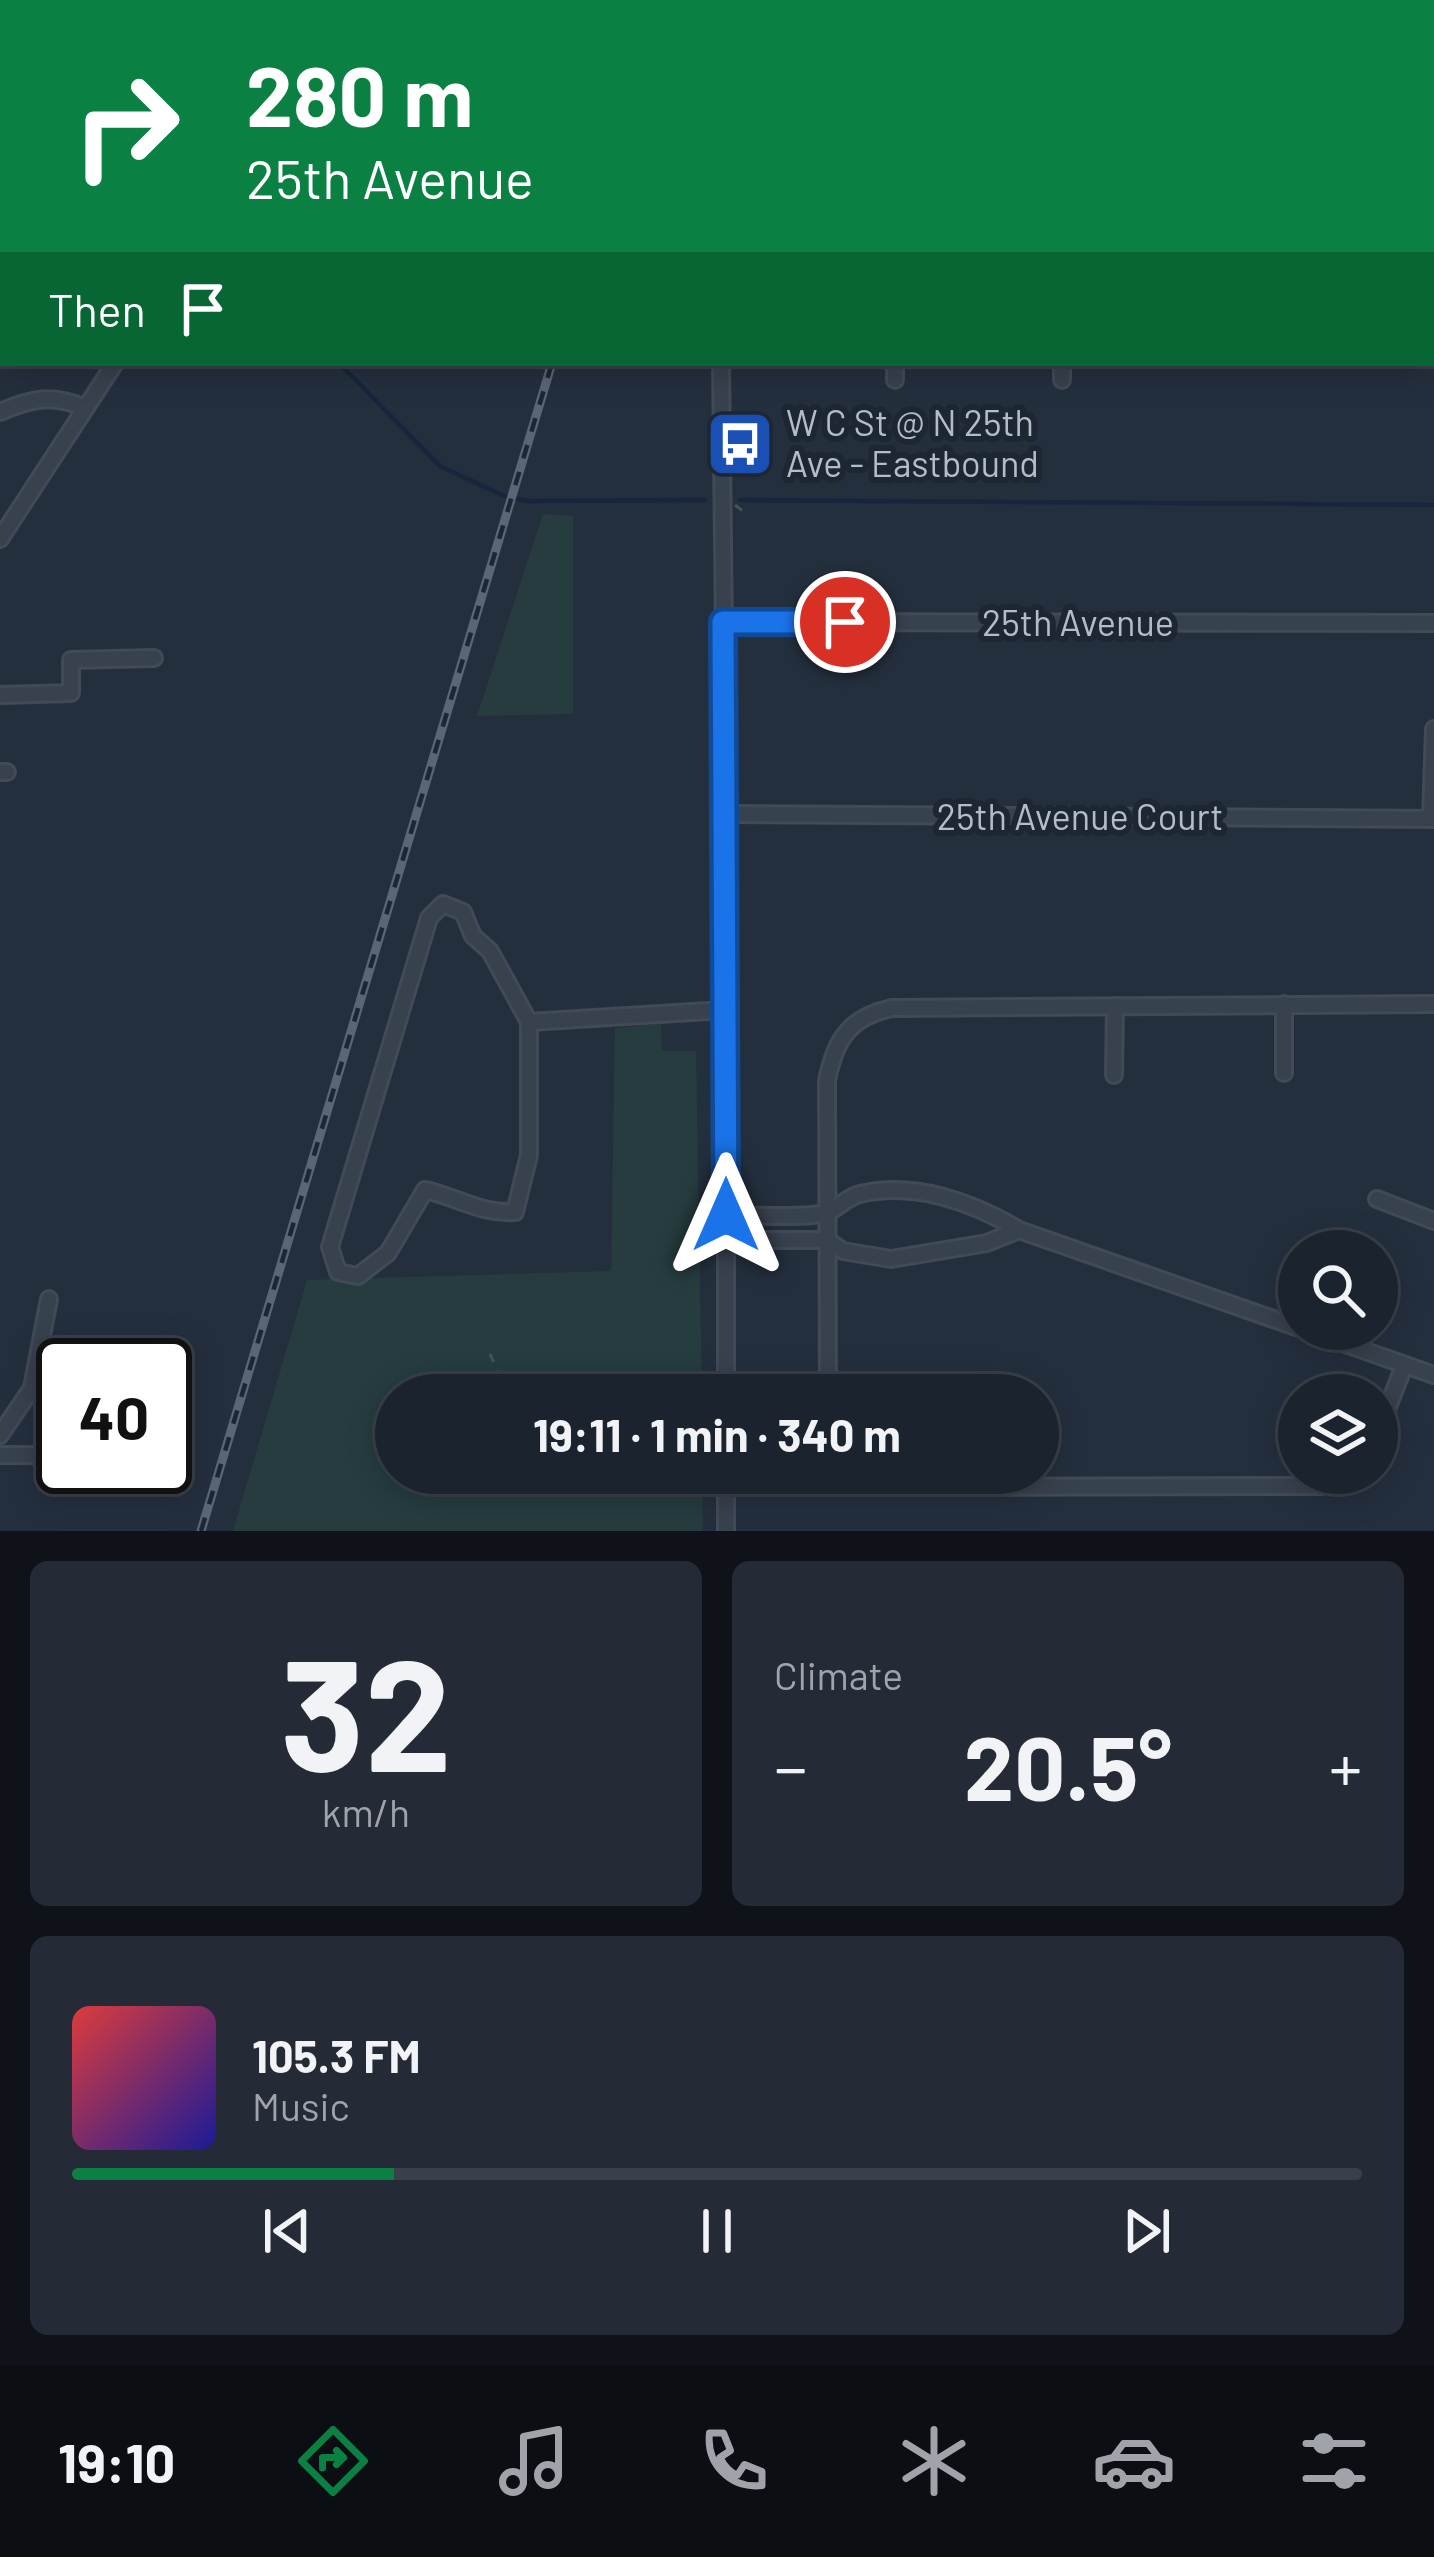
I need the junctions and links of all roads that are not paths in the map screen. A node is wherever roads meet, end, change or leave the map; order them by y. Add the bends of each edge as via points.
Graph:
1 (113, 366) edge
2 (721, 366) edge
3 (895, 366) edge
4 (1062, 366) edge
5 (895, 380) dead end
6 (1062, 380) dead end
7 (86, 408) junction
8 (0, 412) edge
9 (0, 539) edge
10 (723, 622) junction
11 (1434, 623) edge
12 (154, 658) dead end
13 (0, 695) edge
14 (1434, 729) edge
15 (726, 814) junction
16 (1432, 819) edge
17 (1284, 1004) junction
18 (1434, 1004) edge
19 (1115, 1006) junction
20 (725, 1010) junction
21 (529, 1022) junction
22 (1284, 1073) dead end
23 (1114, 1076) dead end
24 (1377, 1199) dead end
25 (826, 1214) junction
26 (726, 1215) junction
27 (1434, 1220) edge
28 (1018, 1230) junction
29 (726, 1240) junction
30 (827, 1240) junction
31 (50, 1299) dead end
32 (1278, 1320) edge
33 (1361, 1350) edge
34 (1404, 1366) junction
35 (726, 1374) edge
36 (828, 1374) edge
37 (1434, 1376) edge
38 (1398, 1381) edge
39 (0, 1435) edge
40 (0, 1455) edge
41 (36, 1455) edge
42 (1278, 1486) edge
43 (1059, 1487) edge
44 (725, 1494) edge
45 (726, 1531) edge

1 - 7 street
2 - 10 street
3 - 5 street
4 - 6 street
7 - 8 street via 34,398
7 - 9 street
10 - 11 street, 25th Avenue
10 - 15 street
12 - 13 street via 70,660 71,693
14 - 16 street
15 - 16 street, 25th Avenue Court
15 - 20 street
17 - 18 street
17 - 19 street
17 - 22 street
19 - 23 street
19 - 25 street via 892,1008 856,1020 839,1039 827,1081
20 - 21 street
20 - 26 street
21 - 21 street via 529,1155 515,1212 486,1213 425,1190 388,1253 358,1276 338,1273 330,1247 336,1225 429,918 443,904 463,912
24 - 27 street
25 - 26 street
25 - 28 street via 858,1195 904,1190 969,1204
25 - 30 street
26 - 29 street
28 - 30 street via 914,1258 864,1257
28 - 32 street
29 - 30 street
29 - 35 street
30 - 36 street
31 - 39 street via 32,1388
33 - 34 street
34 - 37 street
34 - 38 street
40 - 41 street
42 - 43 street
44 - 45 street

